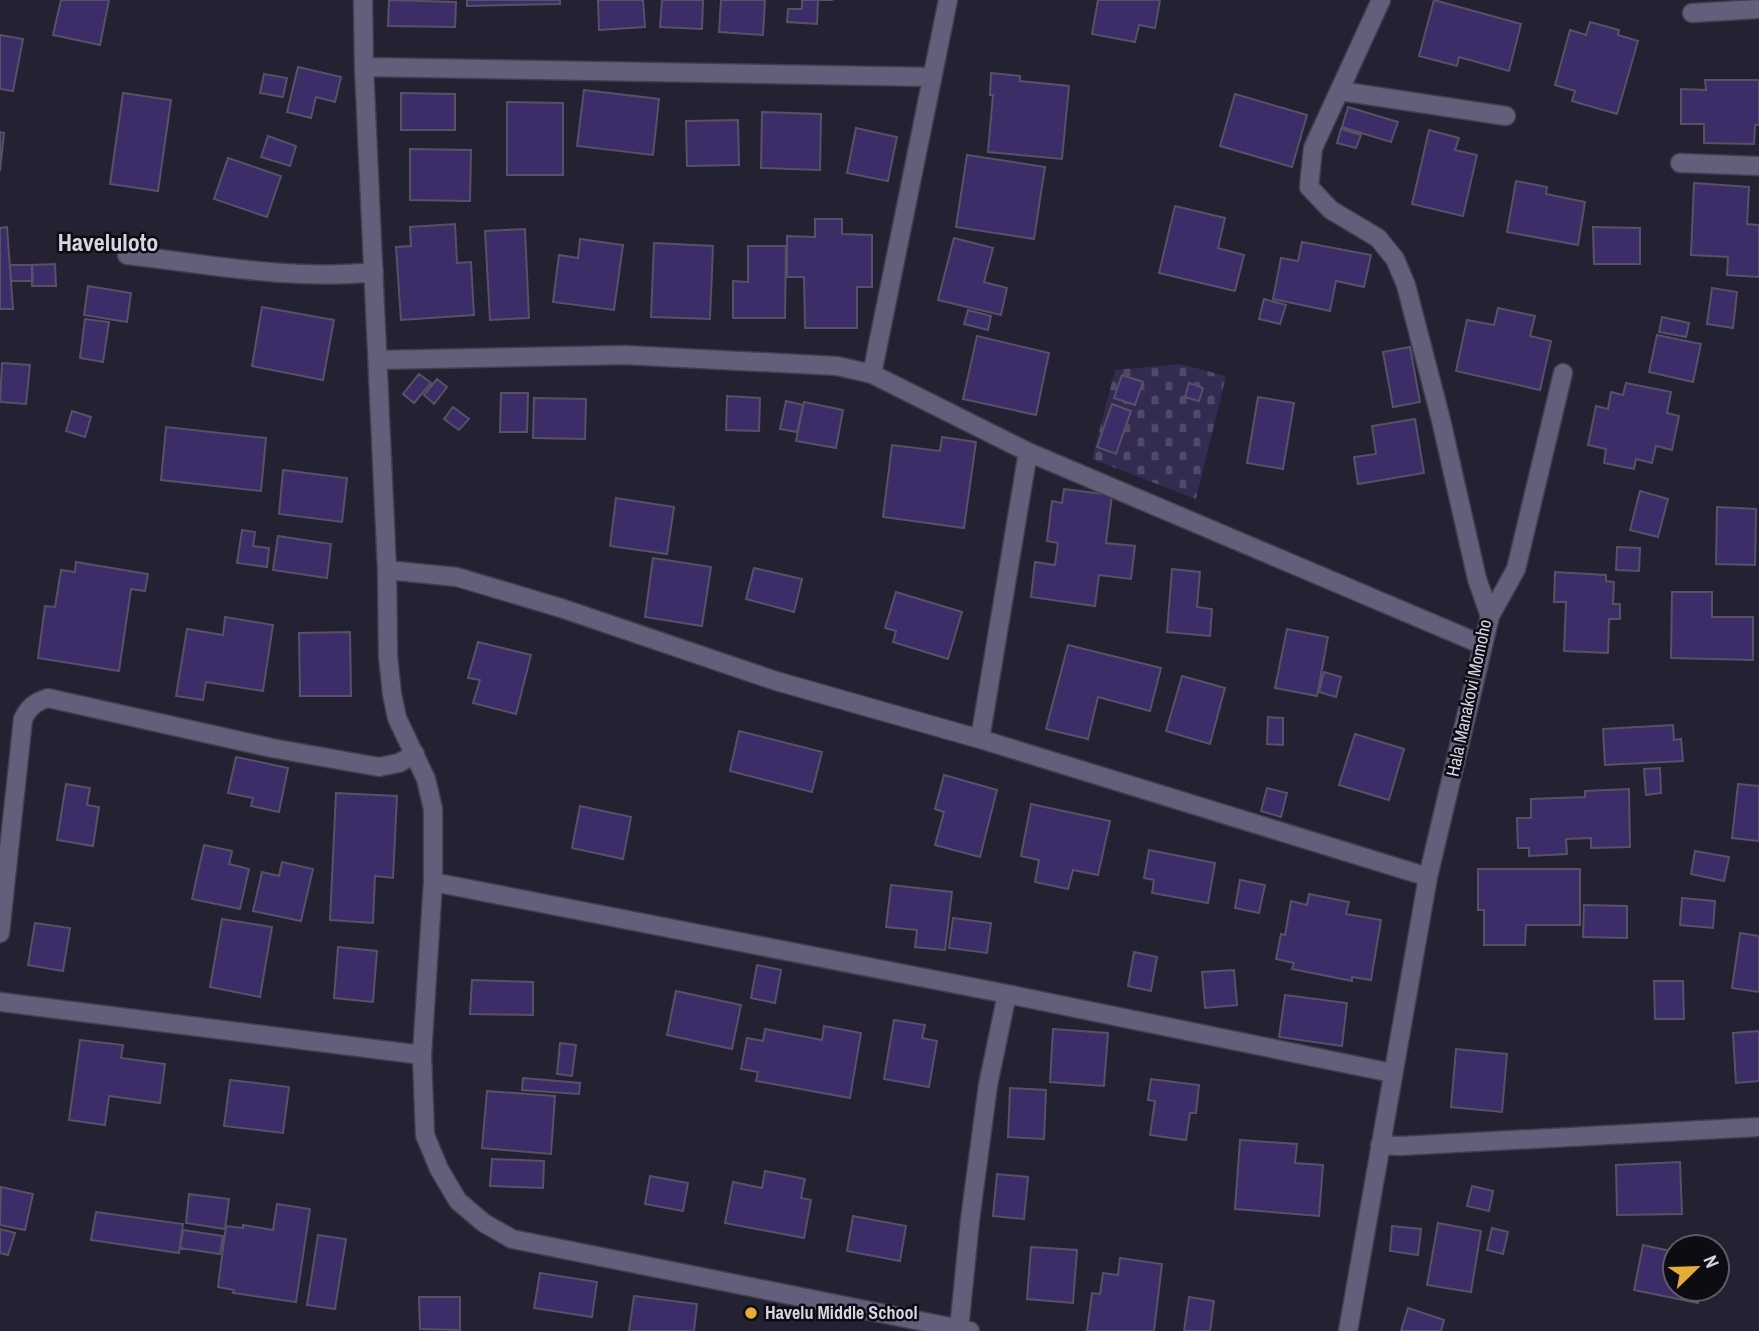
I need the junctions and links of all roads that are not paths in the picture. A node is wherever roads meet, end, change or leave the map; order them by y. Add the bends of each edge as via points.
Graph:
1 (363, 0) edge
2 (948, 0) edge
3 (1381, 0) edge
4 (1759, 9) edge
5 (1692, 13) dead end
6 (364, 67) junction
7 (932, 76) junction
8 (1340, 91) junction
9 (1506, 116) dead end
10 (1680, 163) dead end
11 (1759, 166) edge
12 (127, 255) dead end
13 (374, 272) junction
14 (378, 360) junction
15 (1563, 373) dead end
16 (872, 374) junction
17 (1028, 452) junction
18 (387, 570) junction
19 (1490, 616) junction
20 (1483, 645) junction
21 (980, 739) junction
22 (415, 754) junction
23 (1428, 877) junction
24 (433, 882) junction
25 (0, 933) edge
26 (1007, 994) junction
27 (0, 1002) edge
28 (422, 1055) junction
29 (1392, 1073) junction
30 (1759, 1127) edge
31 (1380, 1145) junction
32 (965, 1330) edge
33 (1348, 1331) edge

1 - 6 street
2 - 7 street
3 - 8 street, Hala Manakovi Momoho
4 - 5 street
6 - 7 street
6 - 13 street
7 - 16 street
8 - 9 street
8 - 19 street, Hala Manakovi Momoho via 1312,148 1309,187 1331,210 1378,238 1395,259 1406,285
10 - 11 street
12 - 13 street via 268,271
13 - 14 street
14 - 16 street via 625,355 837,366
14 - 18 street
15 - 19 street via 1516,569
16 - 17 street
17 - 20 street
17 - 21 street
18 - 21 street via 457,577 776,681
18 - 22 street via 391,695
19 - 20 street, Hala Manakovi Momoho
20 - 23 street, Hala Manakovi Momoho
21 - 23 street
22 - 24 street via 433,809
22 - 25 street via 379,767 48,698 37,702 23,719
23 - 29 street, Hala Manakovi Momoho
24 - 26 street
24 - 28 street
26 - 29 street
26 - 32 street via 988,1086 970,1220
27 - 28 street
28 - 32 street via 425,1135 439,1169 458,1201 512,1239
29 - 31 street, Hala Manakovi Momoho
30 - 31 street
31 - 33 street, Hala Manakovi Momoho

